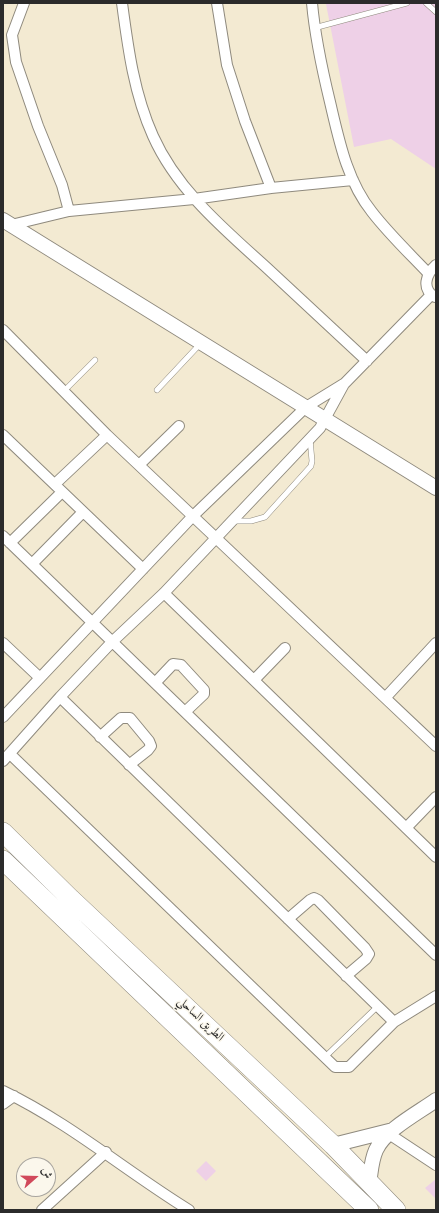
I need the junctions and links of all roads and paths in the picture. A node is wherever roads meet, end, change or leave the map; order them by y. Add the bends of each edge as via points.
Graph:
1 (24, 3) edge
2 (122, 3) edge
3 (217, 3) edge
4 (312, 3) edge
5 (407, 3) edge
6 (426, 3) edge
7 (436, 12) edge
8 (314, 28) junction
9 (353, 180) junction
10 (271, 188) junction
11 (194, 199) junction
12 (69, 211) junction
13 (7, 223) edge
14 (436, 265) edge
15 (428, 273) junction
16 (434, 296) edge
17 (3, 330) edge
18 (202, 342) junction
19 (95, 360) dead end
20 (368, 361) junction
21 (345, 383) junction
22 (157, 390) dead end
23 (64, 391) junction
24 (306, 407) junction
25 (325, 418) junction
26 (179, 426) dead end
27 (3, 435) edge
28 (107, 435) junction
29 (310, 438) junction
30 (139, 465) junction
31 (55, 484) junction
32 (436, 488) edge
33 (62, 492) junction
34 (83, 512) junction
35 (193, 516) junction
36 (232, 521) junction
37 (216, 537) junction
38 (7, 540) edge
39 (32, 564) junction
40 (143, 569) junction
41 (164, 593) junction
42 (92, 622) junction
43 (112, 642) junction
44 (3, 643) edge
45 (436, 643) edge
46 (285, 648) dead end
47 (40, 678) junction
48 (255, 679) junction
49 (155, 683) junction
50 (386, 697) junction
51 (60, 698) junction
52 (185, 712) junction
53 (3, 717) edge
54 (100, 737) junction
55 (436, 746) edge
56 (7, 758) edge
57 (130, 765) junction
58 (436, 797) edge
59 (406, 828) junction
60 (3, 832) edge
61 (436, 857) edge
62 (3, 860) edge
63 (288, 920) junction
64 (436, 955) edge
65 (346, 976) junction
66 (436, 996) edge
67 (377, 1007) junction
68 (394, 1022) junction
69 (325, 1057) junction
70 (3, 1091) edge
71 (14, 1096) junction
72 (436, 1100) edge
73 (3, 1104) edge
74 (391, 1132) junction
75 (333, 1145) junction
76 (106, 1152) junction
77 (436, 1165) edge
78 (369, 1184) junction
79 (46, 1209) edge
80 (189, 1210) edge
81 (369, 1210) edge
82 (396, 1210) edge

1 - 12 street via 12,35 16,62 62,185
2 - 11 street via 129,56 140,103 166,161
3 - 10 street via 226,65
4 - 8 street
5 - 8 lane
6 - 7 lane
8 - 9 street via 341,151
9 - 10 street
9 - 15 street via 372,212
10 - 11 street
11 - 12 street
11 - 20 street
12 - 13 street
13 - 18 street
14 - 15 street
15 - 16 street via 426,285
16 - 20 street
17 - 23 street
18 - 22 lane
18 - 24 street
19 - 23 lane
20 - 21 street
21 - 24 street
21 - 25 street
23 - 28 street
24 - 25 street
24 - 35 street
25 - 29 street
25 - 32 street
26 - 30 street
27 - 31 street
28 - 30 street
28 - 31 street
29 - 36 street
29 - 36 lane via 311,466 265,517 251,521
30 - 35 street
31 - 33 street
33 - 34 street
33 - 38 street
34 - 39 street
34 - 40 street
35 - 37 street
35 - 40 street
36 - 37 street
37 - 41 street
37 - 50 street
38 - 39 street
39 - 42 street
40 - 42 street
41 - 43 street
41 - 48 street
42 - 43 street
42 - 47 street
43 - 49 street
43 - 51 street
44 - 47 street
45 - 50 street
46 - 48 street
47 - 53 street
48 - 59 street
49 - 52 street
49 - 52 street via 173,664 181,665 204,690 204,694
50 - 55 street
51 - 54 street
51 - 56 street
52 - 64 street
54 - 57 street
54 - 57 street via 121,718 130,718 151,746
56 - 69 street
57 - 63 street
58 - 59 street
59 - 61 street
60 - 75 highway, الطريق الساحلي
62 - 81 highway, الطريق الساحلي
63 - 65 street
63 - 65 street via 310,900 318,900 368,954 366,959
65 - 67 street
66 - 68 street
67 - 68 street
67 - 69 lane
68 - 69 street via 349,1066 335,1067
70 - 71 street
71 - 73 street
71 - 76 street
72 - 74 street
74 - 75 street
74 - 77 street
74 - 78 street via 375,1153
75 - 78 highway, الطريق الساحلي
76 - 79 street
76 - 80 street via 159,1192
78 - 82 highway, الطريق الساحلي

